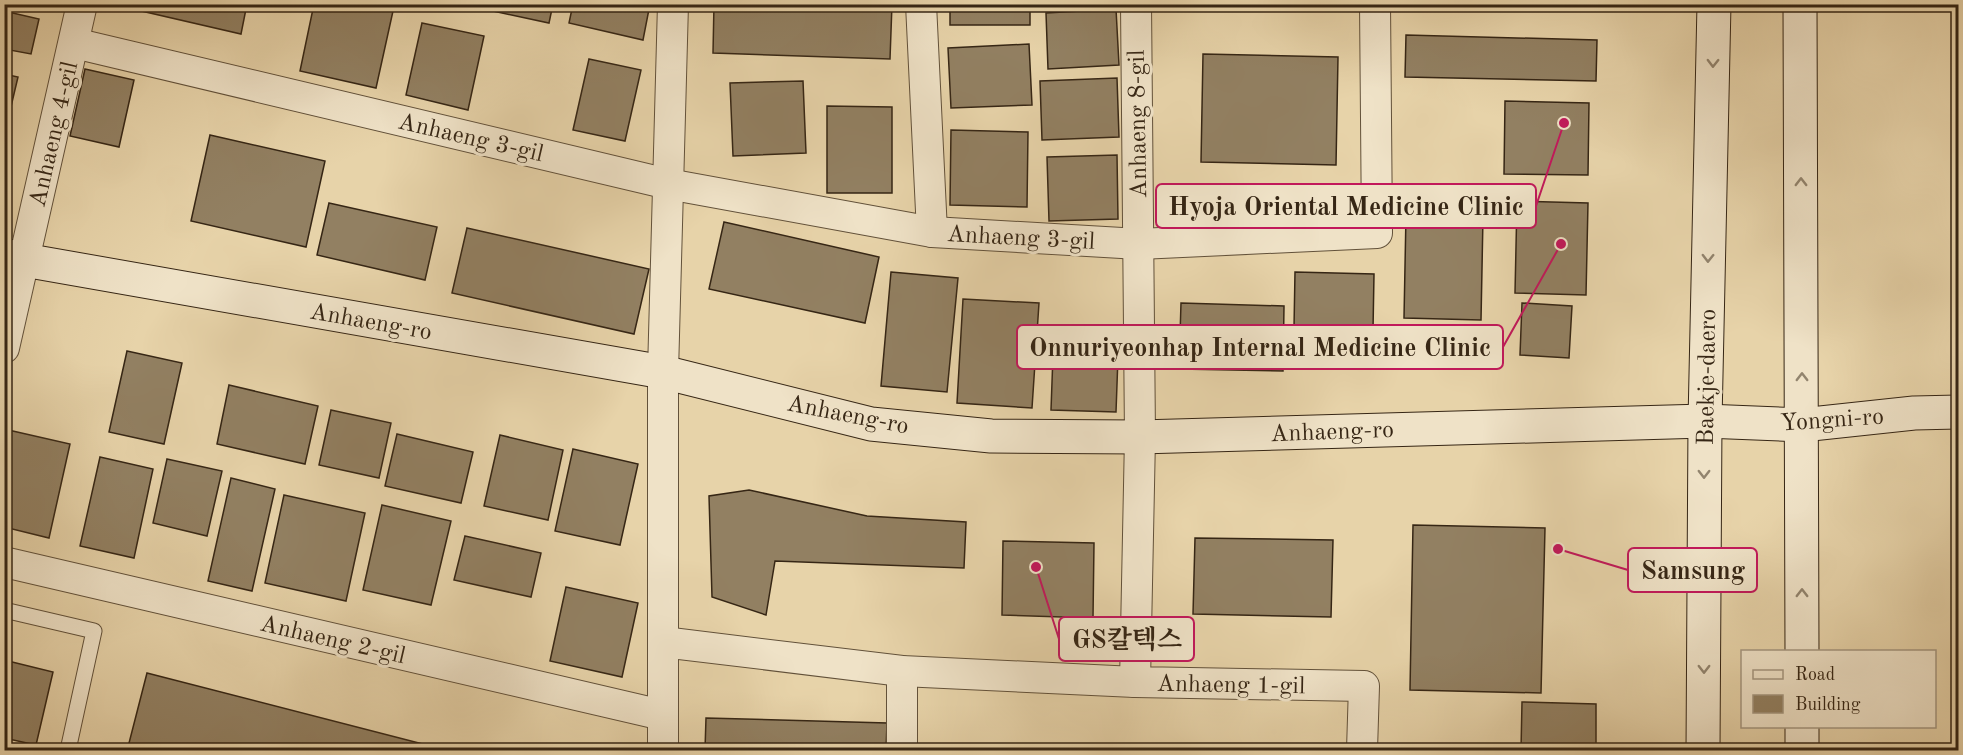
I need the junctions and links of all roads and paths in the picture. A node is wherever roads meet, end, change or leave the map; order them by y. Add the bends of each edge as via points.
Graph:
1 (82, 4) edge
2 (673, 4) edge
3 (921, 4) edge
4 (1136, 4) edge
5 (1375, 4) edge
6 (1714, 4) edge
7 (1800, 4) edge
8 (74, 43) junction
9 (274, 90) joint
10 (668, 183) junction
11 (932, 232) junction
12 (1139, 244) junction
13 (14, 257) edge
14 (4, 348) edge
15 (663, 372) junction
16 (1959, 412) edge
17 (1705, 420) junction
18 (1802, 425) junction
19 (1140, 437) junction
20 (4, 562) edge
21 (4, 609) edge
22 (663, 642) junction
23 (1802, 650) edge
24 (902, 670) junction
25 (1135, 682) junction
26 (662, 715) junction
27 (1802, 728) edge
28 (68, 750) edge
29 (663, 750) edge
30 (902, 750) edge
31 (1362, 750) edge
32 (1703, 750) edge
33 (1802, 750) edge

1 - 8 street, Anhaeng 4-gil
2 - 10 street
3 - 11 street
4 - 12 street, Anhaeng 8-gil
5 - 12 street, Anhaeng 3-gil via 1377,234
6 -> 17 street, Baekje-daero
18 -> 7 street
8 - 9 street, Anhaeng 4-gil
8 - 13 street, Anhaeng 4-gil
9 - 10 street, Anhaeng 3-gil
10 - 11 street, Anhaeng 3-gil
10 - 15 street
11 - 12 street, Anhaeng 3-gil
12 - 19 street, Anhaeng 8-gil
13 - 14 street, Anhaeng 4-gil
13 - 15 street, Anhaeng-ro
15 - 19 street, Anhaeng-ro via 871,424 992,436
15 - 22 street
16 - 18 street, Yongni-ro
17 - 18 street, Yongni-ro
17 - 19 street, Anhaeng-ro
17 -> 32 street, Baekje-daero
23 -> 18 street
19 - 25 street, Anhaeng 1-gil
20 - 26 street, Anhaeng 2-gil
21 - 28 lane via 94,631
22 - 24 street
22 - 26 street
24 - 25 street
24 - 30 street
25 - 31 street, Anhaeng 1-gil via 1364,687
26 - 29 street
27 - 33 street

